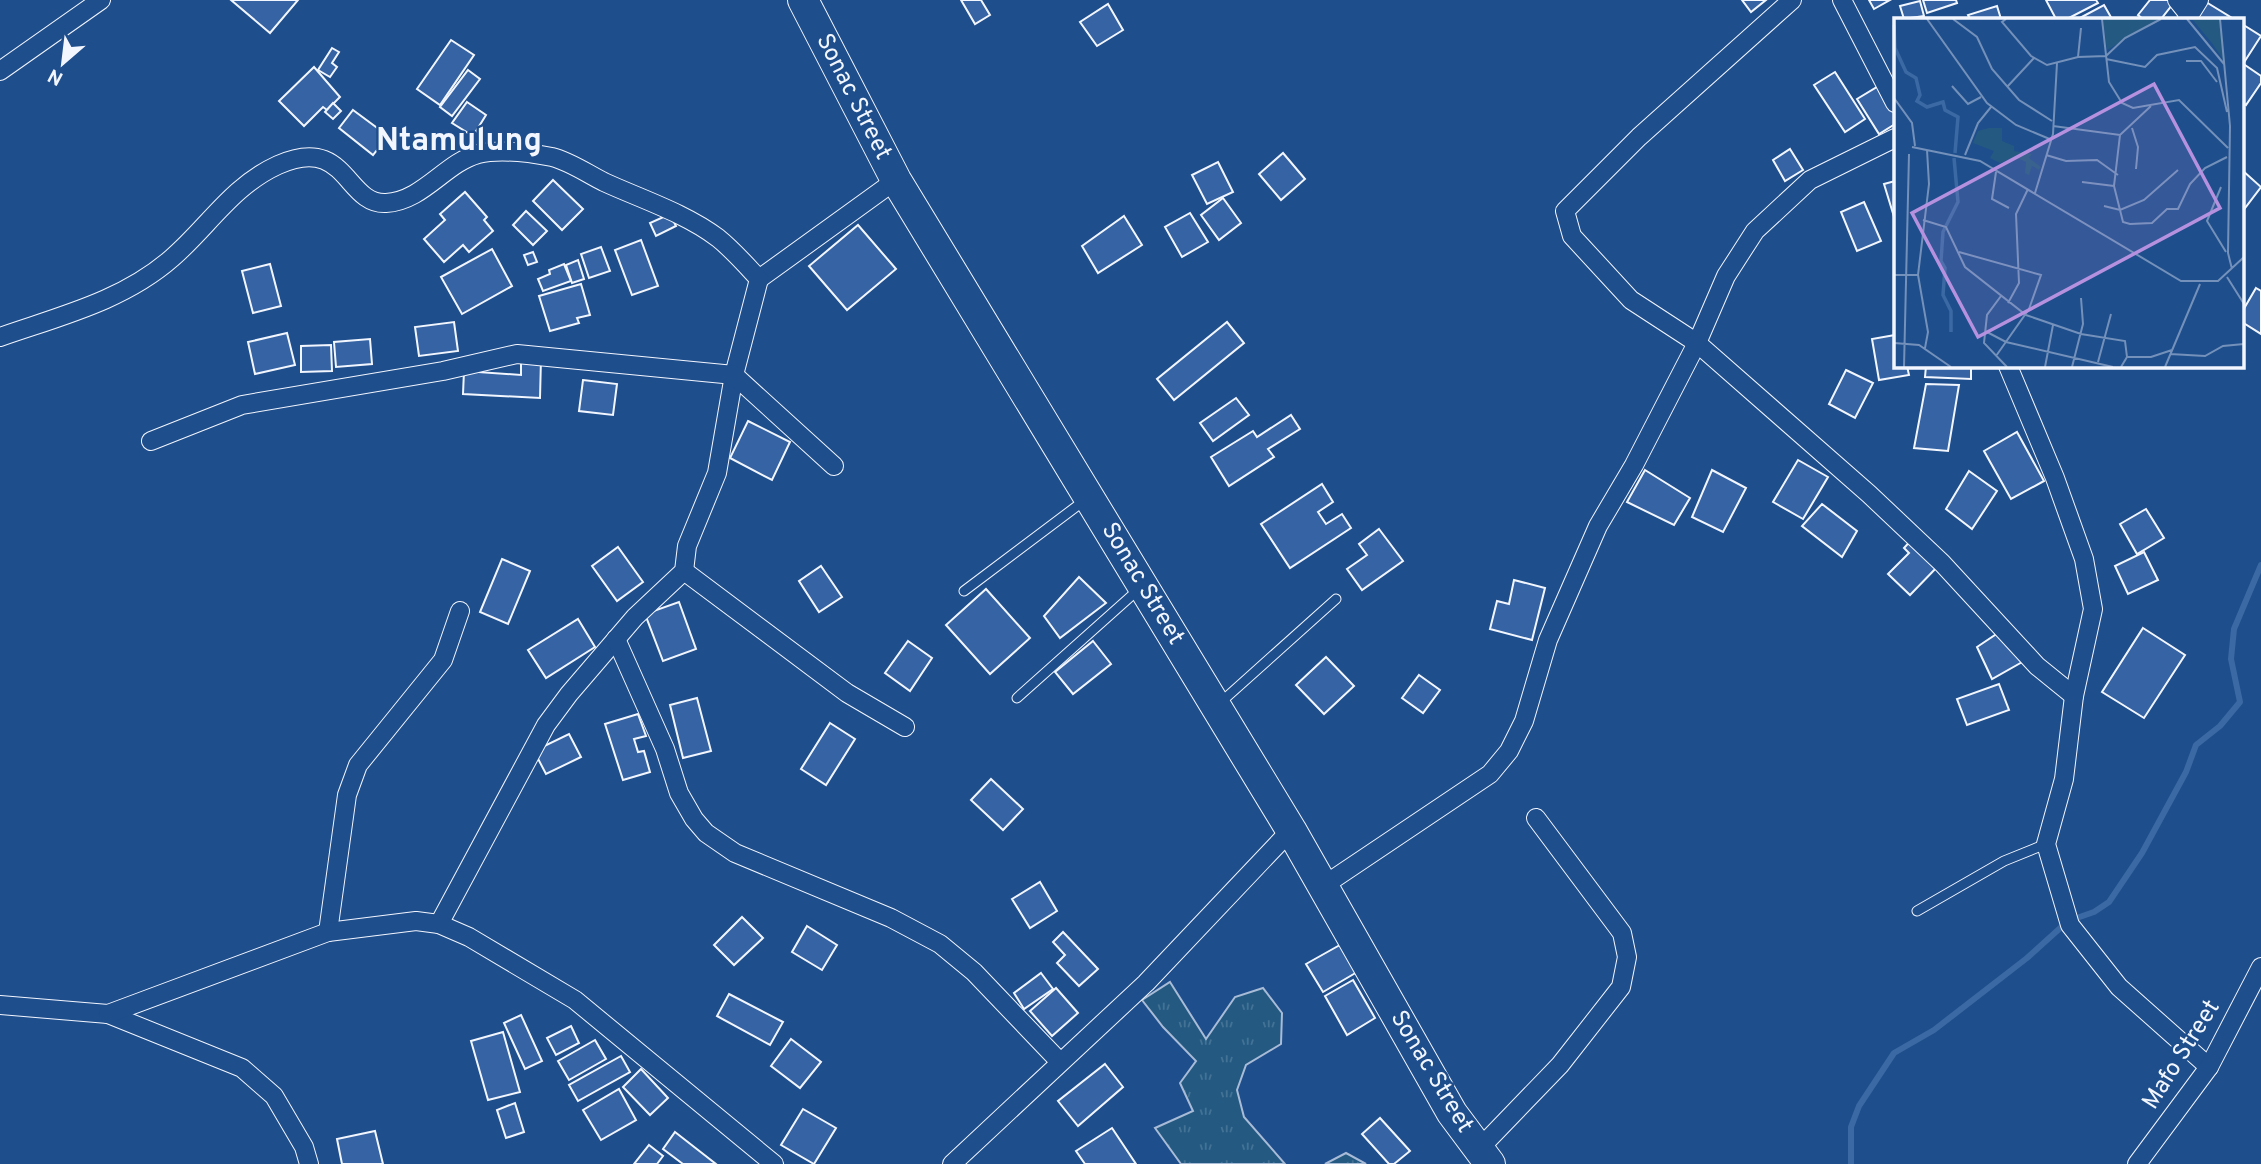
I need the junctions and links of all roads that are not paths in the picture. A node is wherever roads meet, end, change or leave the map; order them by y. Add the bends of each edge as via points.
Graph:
1 (101, 0) edge
2 (803, 0) edge
3 (1792, 0) edge
4 (1842, 0) edge
5 (2177, 0) edge
6 (2192, 11) edge
7 (0, 71) edge
8 (1894, 101) edge
9 (1894, 138) edge
10 (896, 180) junction
11 (759, 279) junction
12 (0, 337) edge
13 (1698, 343) junction
14 (2009, 368) edge
15 (734, 375) junction
16 (151, 441) dead end
17 (834, 466) dead end
18 (1089, 496) junction
19 (684, 571) junction
20 (1143, 585) junction
21 (964, 591) dead end
22 (1336, 599) dead end
23 (460, 611) dead end
24 (616, 639) junction
25 (2074, 696) junction
26 (1017, 698) dead end
27 (1217, 706) junction
28 (905, 727) dead end
29 (1536, 817) dead end
30 (1291, 830) junction
31 (2046, 844) junction
32 (1323, 886) junction
33 (1917, 911) dead end
34 (439, 924) junction
35 (328, 932) junction
36 (2261, 967) edge
37 (0, 1005) edge
38 (108, 1014) junction
39 (1059, 1062) junction
40 (2209, 1067) junction
41 (1484, 1156) edge
42 (961, 1161) edge
43 (309, 1164) edge
44 (774, 1164) edge
45 (2137, 1164) edge

1 - 7 street
2 - 10 highway, Sonac Street
3 - 13 street via 1639,137 1565,211 1572,236 1631,300
4 - 8 street
5 - 6 street
9 - 13 street via 1810,180 1755,231 1727,276
10 - 11 street
10 - 18 highway, Sonac Street
11 - 12 street via 717,237 554,157 488,151 467,157 408,197 387,203 372,201 328,159 302,157 247,181 173,258 119,294
11 - 15 street
13 - 25 street via 1869,494 1942,563 2037,666
13 - 32 street via 1598,526 1548,640 1524,721 1509,751 1490,774
14 - 25 street via 2084,559 2093,609
15 - 16 street via 517,354 242,405
15 - 17 street
15 - 19 street via 716,473 687,546
18 - 20 highway, Sonac Street
18 - 21 lane
19 - 24 street
19 - 28 street via 847,693
20 - 26 lane
20 - 27 highway, Sonac Street
22 - 27 lane
23 - 35 street via 443,660 358,765 347,795
24 - 34 street via 545,725
24 - 39 street via 665,749 679,793 706,833 735,853 891,918 940,944 974,972
25 - 31 street via 2064,779
27 - 30 highway, Sonac Street
29 - 41 street via 1622,933 1627,957 1621,987
30 - 32 highway, Sonac Street
30 - 39 street via 1146,983
31 - 33 lane via 2004,861
31 - 40 street via 2070,925 2086,948 2119,987
32 - 41 highway, Sonac Street via 1452,1113
34 - 35 street via 416,921
34 - 44 street via 575,1000
35 - 38 street
36 - 40 street, Mafo Street
37 - 38 street
38 - 43 street via 242,1068 274,1096
39 - 42 street
40 - 45 street, Mafo Street

